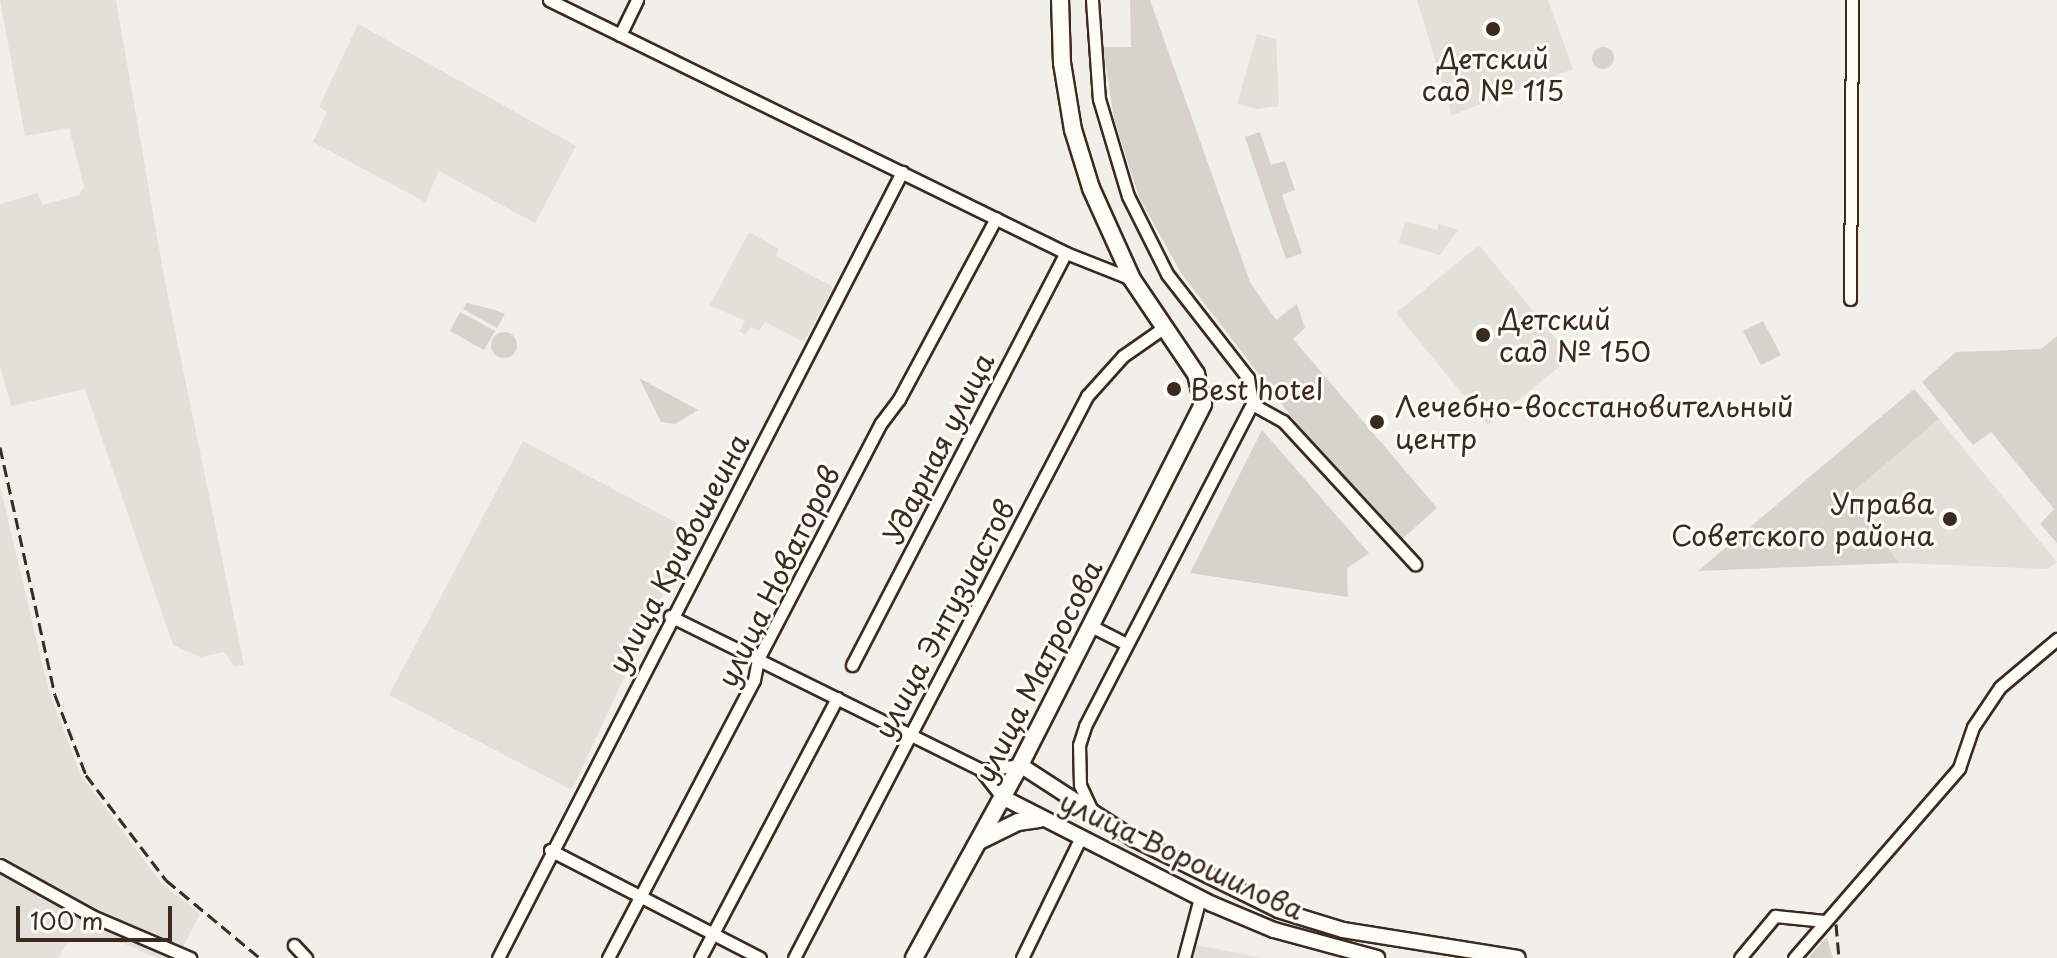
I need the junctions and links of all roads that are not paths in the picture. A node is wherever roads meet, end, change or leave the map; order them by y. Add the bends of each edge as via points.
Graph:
1 (549, 0) edge
2 (637, 0) edge
3 (1060, 0) edge
4 (1092, 0) edge
5 (1852, 0) edge
6 (620, 35) junction
7 (902, 172) junction
8 (996, 218) junction
9 (1066, 253) junction
10 (1132, 279) junction
11 (1850, 299) dead end
12 (1166, 326) junction
13 (1252, 404) junction
14 (1415, 564) dead end
15 (670, 616) junction
16 (1091, 626) junction
17 (2057, 639) edge
18 (1126, 644) junction
19 (758, 659) junction
20 (852, 665) dead end
21 (837, 698) junction
22 (910, 737) junction
23 (1020, 765) junction
24 (981, 770) junction
25 (1002, 797) junction
26 (1094, 813) junction
27 (1039, 819) junction
28 (1079, 841) junction
29 (978, 842) junction
30 (550, 850) junction
31 (0, 865) edge
32 (640, 896) junction
33 (1200, 898) junction
34 (1825, 921) junction
35 (713, 933) junction
36 (294, 945) dead end
37 (190, 958) edge
38 (306, 958) edge
39 (498, 958) edge
40 (608, 958) edge
41 (700, 958) edge
42 (760, 958) edge
43 (794, 958) edge
44 (914, 958) edge
45 (1022, 958) edge
46 (1184, 958) edge
47 (1377, 958) edge
48 (1518, 958) edge
49 (1740, 958) edge
50 (1794, 958) edge

1 - 6 street
2 - 6 street
3 - 10 highway via 1062,63 1073,130 1091,188
4 - 13 street via 1099,99 1128,196 1167,274 1248,378
5 - 11 street
6 - 7 street
7 - 8 street
7 - 15 street, улица Кривошеина via 798,381
8 - 9 street
8 - 19 street, улица Новаторов
9 - 10 street
9 - 20 street, Ударная улица
10 - 12 highway
12 - 16 highway, улица Матросова via 1196,374 1203,404
12 - 22 street, улица Энтузиастов via 1123,356 1087,396
13 - 14 street via 1283,421
13 - 18 street
15 - 19 street, улица Ворошилова
15 - 30 street, улица Кривошеина
16 - 18 street
16 - 23 highway, улица Матросова
17 - 34 street via 2000,687 1973,727 1959,768
18 - 26 street via 1079,745 1080,785
19 - 21 street, улица Ворошилова
19 - 32 street, улица Новаторов via 754,680
21 - 22 street, улица Ворошилова
21 - 35 street
22 - 24 street, улица Ворошилова
22 - 43 street, улица Энтузиастов
23 - 24 street
23 - 25 highway, улица Матросова
23 - 26 main road, улица Ворошилова
24 - 25 street, улица Ворошилова
25 - 27 main road, улица Ворошилова
25 - 29 highway, улица Матросова
26 - 48 main road, улица Ворошилова via 1221,885 1278,910 1343,930
27 - 28 main road, улица Ворошилова
27 - 29 highway via 1018,822
28 - 33 main road, улица Ворошилова
28 - 45 street
29 - 44 highway, улица Матросова
30 - 32 street
30 - 39 street, улица Кривошеина
31 - 37 street via 92,916
32 - 35 street
32 - 40 street, улица Новаторов
33 - 46 street
33 - 47 main road, улица Ворошилова via 1274,930
34 - 49 street via 1775,916
34 - 50 street
35 - 41 street
35 - 42 street
36 - 38 street

